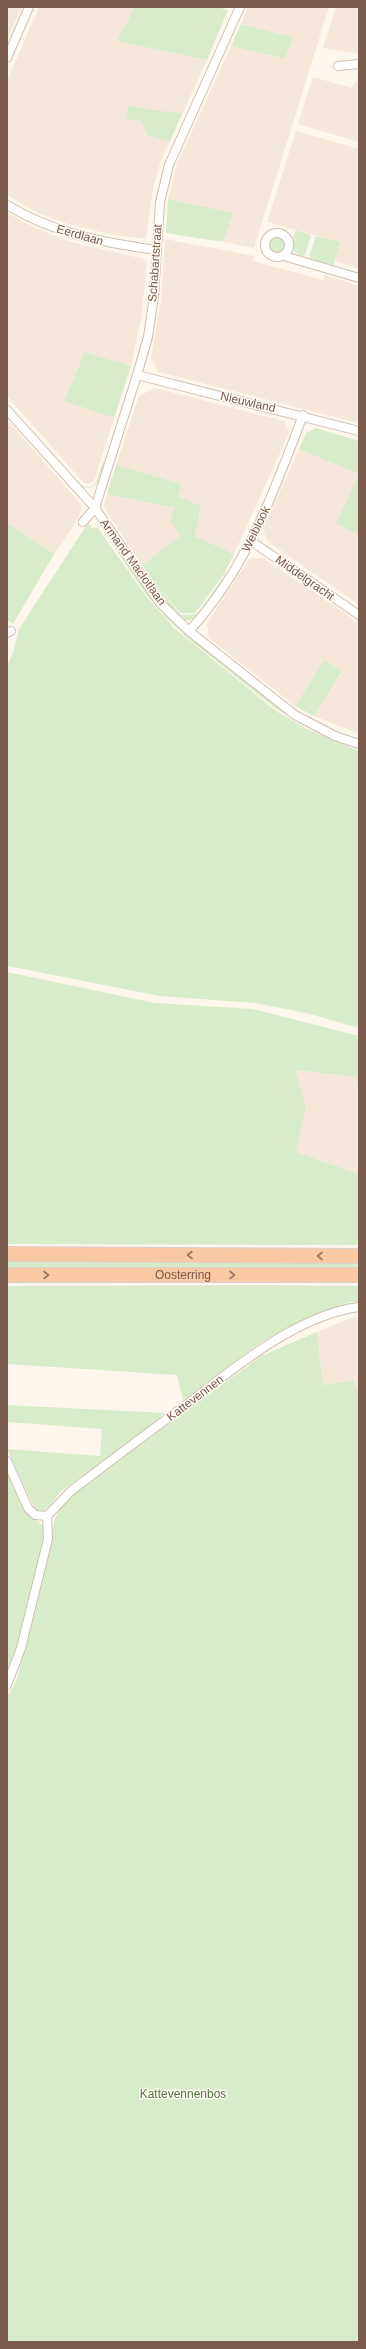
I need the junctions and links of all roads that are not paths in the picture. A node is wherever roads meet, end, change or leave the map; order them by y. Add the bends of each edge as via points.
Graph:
1 (29, 7) edge
2 (240, 7) edge
3 (7, 58) edge
4 (359, 64) edge
5 (338, 66) dead end
6 (7, 205) edge
7 (157, 250) junction
8 (285, 254) dead end
9 (359, 278) edge
10 (138, 375) junction
11 (7, 410) edge
12 (303, 415) junction
13 (359, 431) edge
14 (95, 508) junction
15 (83, 522) dead end
16 (251, 541) junction
17 (359, 615) edge
18 (190, 631) junction
19 (359, 744) edge
20 (7, 1254) edge
21 (359, 1256) edge
22 (7, 1275) edge
23 (359, 1275) edge
24 (359, 1306) edge
25 (7, 1461) edge
26 (47, 1516) junction
27 (7, 1685) edge

1 - 3 street
2 - 7 street, Schabartstraat via 169,165 160,202
4 - 5 street
6 - 7 street, Eerdlaan via 26,217 69,234
7 - 10 street, Schabartstraat via 148,337
8 - 9 street via 287,257
10 - 12 street, Nieuwland
10 - 14 street, Schabartstraat
11 - 14 street, Armand Maclotlaan
12 - 13 street, Nieuwland
12 - 16 street, Weiblook
14 - 15 street, Schabartstraat
14 - 18 street, Armand Maclotlaan via 160,603
16 - 17 street, Middelgracht
16 - 18 street, Weiblook via 216,599
18 - 19 street, Armand Maclotlaan via 295,715 334,736
21 -> 20 highway, Oosterring
22 -> 23 highway, Oosterring
24 - 26 street, Kattevennen via 317,1320 267,1344 71,1491
25 - 26 street via 28,1508 36,1516
26 - 27 street via 48,1539 21,1648

